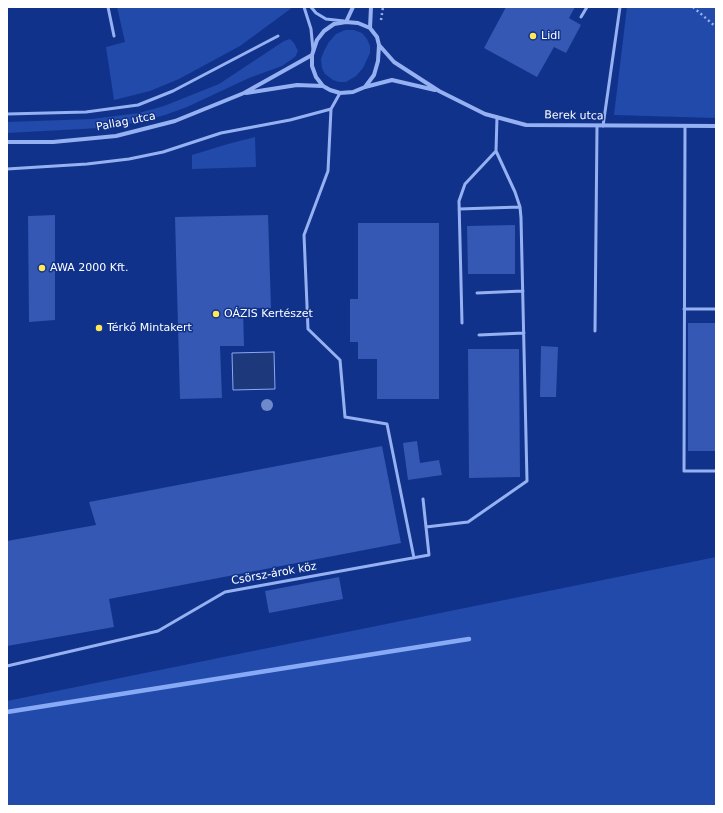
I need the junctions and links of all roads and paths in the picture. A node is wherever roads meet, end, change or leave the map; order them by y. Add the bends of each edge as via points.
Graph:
1 (108, 7) edge
2 (304, 7) edge
3 (311, 7) edge
4 (353, 7) edge
5 (371, 7) edge
6 (587, 7) edge
7 (620, 7) edge
8 (694, 7) edge
9 (581, 16) dead end
10 (346, 22) junction
11 (716, 27) edge
12 (370, 28) junction
13 (114, 36) dead end
14 (278, 36) dead end
15 (379, 45) junction
16 (312, 53) junction
17 (323, 86) junction
18 (365, 87) junction
19 (439, 91) junction
20 (340, 93) junction
21 (244, 94) junction
22 (331, 109) junction
23 (7, 114) edge
24 (497, 117) junction
25 (597, 126) junction
26 (603, 126) junction
27 (685, 126) junction
28 (716, 126) edge
29 (7, 142) edge
30 (496, 151) junction
31 (7, 169) edge
32 (520, 207) junction
33 (459, 208) junction
34 (522, 291) junction
35 (477, 293) dead end
36 (684, 309) junction
37 (716, 309) edge
38 (462, 323) dead end
39 (594, 331) dead end
40 (524, 333) junction
41 (479, 335) dead end
42 (716, 471) edge
43 (424, 499) dead end
44 (426, 527) junction
45 (414, 558) junction
46 (7, 666) edge

1 - 13 lane
2 - 16 lane via 311,29
3 - 10 lane via 326,19
4 - 10 street
5 - 12 street
6 - 9 lane
7 - 26 lane
8 - 11 path
10 - 12 street
10 - 16 street via 334,24 324,31
12 - 15 street
14 - 23 lane via 173,90 138,105 86,112
15 - 18 street via 374,75
15 - 19 street, Berek utca via 394,62
16 - 17 street via 312,66
16 - 21 street, Pallag utca
17 - 20 street
17 - 21 street, Pallag utca via 297,85
18 - 19 street, Berek utca via 392,80
18 - 20 street via 353,92
19 - 24 street, Berek utca via 485,114
20 - 22 lane
21 - 29 street, Pallag utca via 175,121 116,136 53,142
22 - 31 lane via 290,120 221,133 163,152 129,159
22 - 45 lane via 328,171 304,235 308,330 340,360 345,417 387,424
24 - 25 street, Berek utca via 526,125
24 - 30 lane
25 - 26 street, Berek utca
25 - 39 lane
26 - 27 street, Berek utca
27 - 28 street, Berek utca
27 - 36 lane
30 - 32 lane
30 - 33 lane via 465,184
32 - 33 lane
32 - 34 lane
33 - 38 lane
34 - 35 lane
34 - 40 lane
36 - 37 lane
36 - 42 lane via 684,471
40 - 41 lane
40 - 44 lane via 527,481 468,522
43 - 44 lane, Csörsz-árok köz
44 - 45 lane, Csörsz-árok köz via 429,555
45 - 46 lane, Csörsz-árok köz via 225,592 158,631

